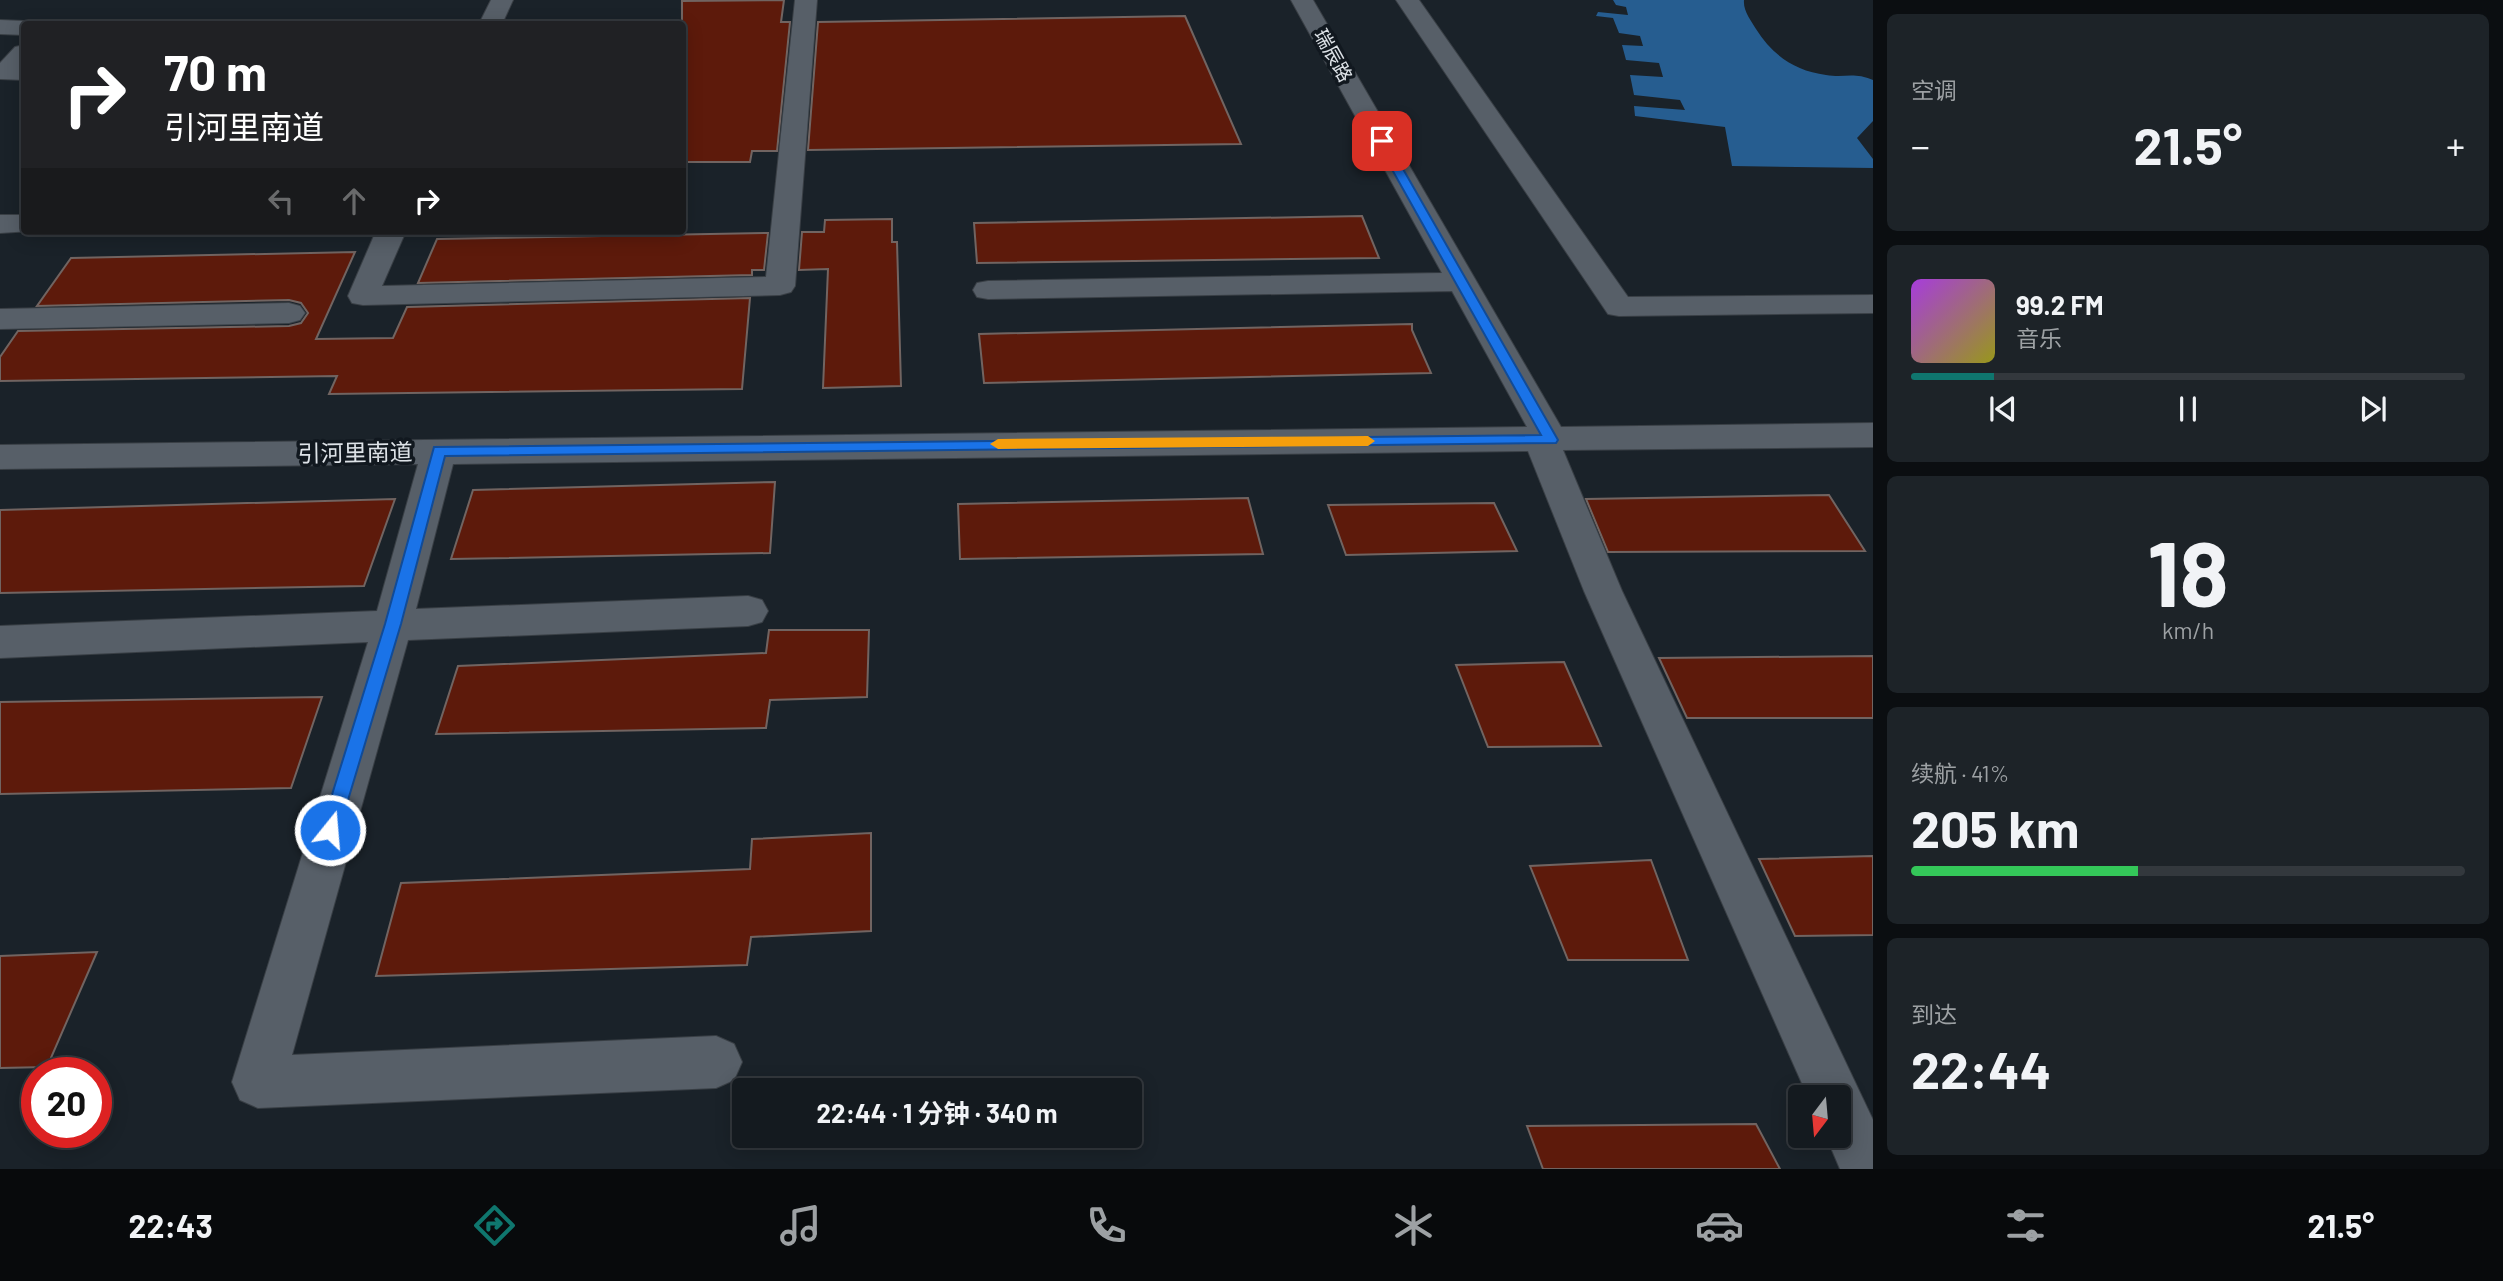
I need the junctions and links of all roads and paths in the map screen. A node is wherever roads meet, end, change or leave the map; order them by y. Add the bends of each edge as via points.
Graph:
1 (502, 0) edge
2 (806, 0) edge
3 (1287, 0) edge
4 (1302, 0) edge
5 (1407, 0) edge
6 (492, 21) edge
7 (0, 27) edge
8 (21, 28) edge
9 (21, 55) edge
10 (21, 73) edge
11 (0, 224) edge
12 (21, 224) edge
13 (389, 235) edge
14 (1454, 282) junction
15 (988, 290) dead end
16 (1873, 304) edge
17 (289, 313) dead end
18 (0, 319) edge
19 (1873, 435) edge
20 (1541, 440) junction
21 (439, 451) junction
22 (0, 457) edge
23 (748, 611) dead end
24 (393, 624) junction
25 (0, 642) edge
26 (716, 1062) dead end
27 (1829, 1085) edge
28 (1852, 1135) edge
29 (1868, 1169) edge

1 - 6 street
2 - 13 street via 780,286 363,296
3 - 14 street, 瑞辰路
4 - 14 street, 瑞辰路
5 - 16 street via 1619,307
7 - 8 street
9 - 10 street via 4,74
11 - 12 street
14 - 15 street
14 - 20 street, 瑞辰路
17 - 18 street
19 - 20 street, 引河里南道
20 - 21 street, 引河里南道
20 - 27 street, 瑞辰路 via 1603,591
21 - 22 street, 引河里南道
21 - 24 street
23 - 24 street
24 - 25 street
24 - 26 street via 258,1082
28 - 29 street

